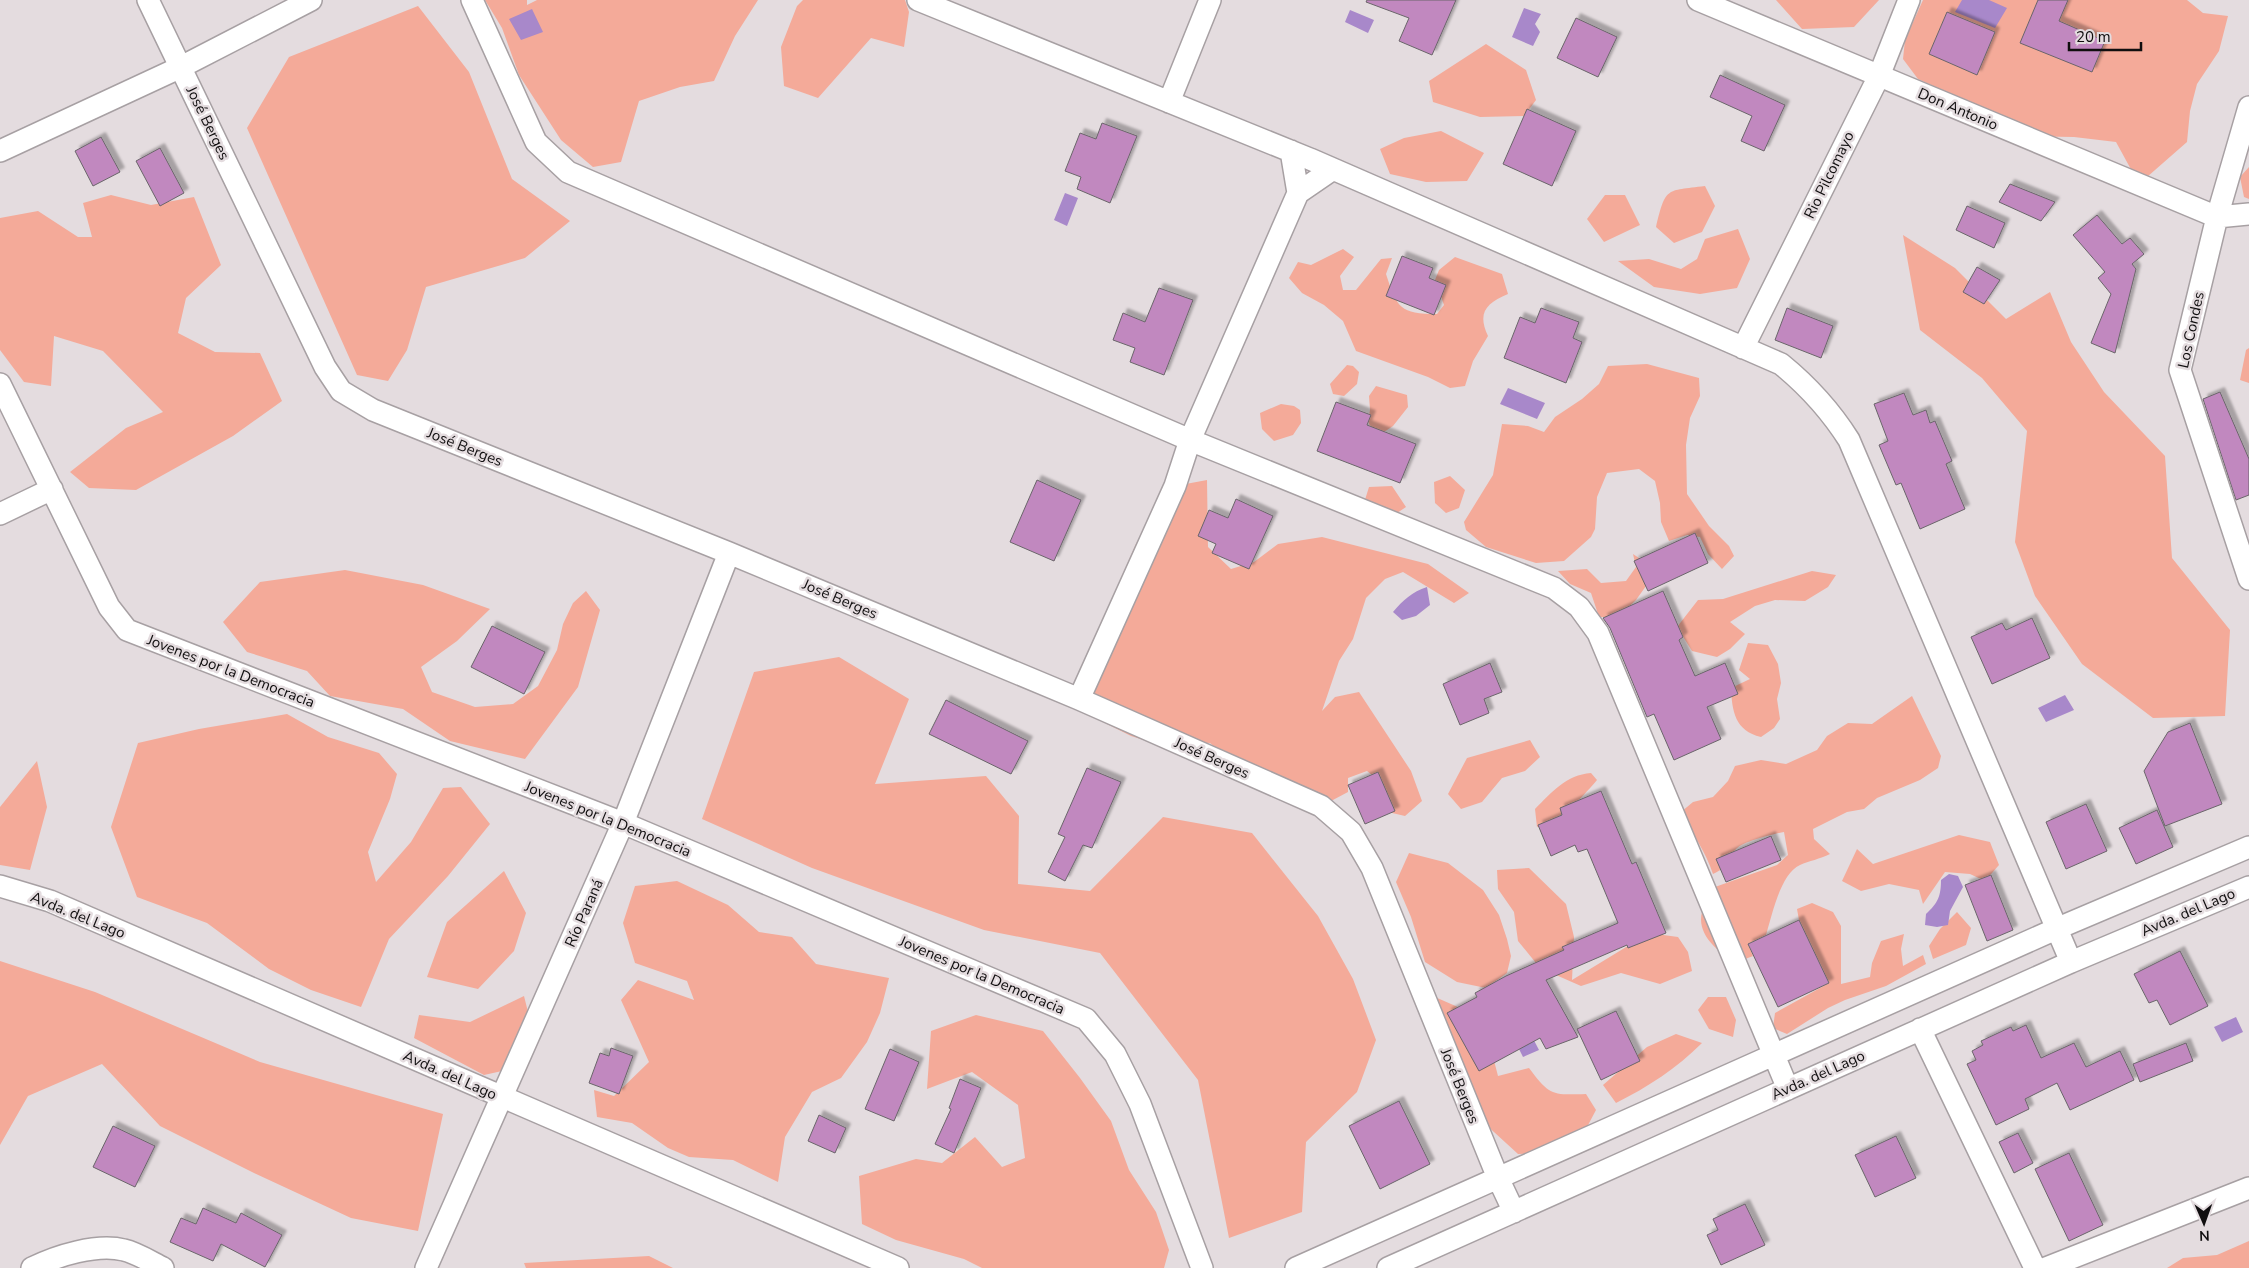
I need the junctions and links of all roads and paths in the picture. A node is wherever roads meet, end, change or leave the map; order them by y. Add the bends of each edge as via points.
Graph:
1 (148, 0) edge
2 (311, 0) edge
3 (472, 0) edge
4 (918, 0) edge
5 (1210, 0) edge
6 (1698, 0) edge
7 (1909, 0) edge
8 (181, 67) junction
9 (1878, 76) junction
10 (1169, 102) junction
11 (2249, 107) edge
12 (0, 151) edge
13 (1291, 151) junction
14 (1333, 169) junction
15 (1298, 193) junction
16 (2249, 214) edge
17 (2217, 217) junction
18 (1743, 348) junction
19 (0, 384) edge
20 (1190, 440) junction
21 (52, 489) junction
22 (0, 514) edge
23 (729, 553) junction
24 (2249, 579) edge
25 (1079, 699) junction
26 (623, 823) junction
27 (2249, 847) edge
28 (0, 886) edge
29 (2249, 887) edge
30 (2056, 929) junction
31 (2071, 962) junction
32 (1920, 1029) junction
33 (1773, 1056) junction
34 (1788, 1089) junction
35 (502, 1098) junction
36 (1498, 1178) junction
37 (2249, 1188) edge
38 (1514, 1212) junction
39 (32, 1268) edge
40 (163, 1268) edge
41 (426, 1268) edge
42 (898, 1268) edge
43 (1202, 1268) edge
44 (1296, 1268) edge
45 (1388, 1268) edge
46 (2035, 1268) edge
47 (2046, 1268) edge

1 - 8 street, José Berges
2 - 8 street
3 - 20 street via 536,142 568,172
4 - 10 street
5 - 10 street
6 - 9 street, Don Antonio
7 - 9 street, Rio Pilcomayo
8 - 12 street
8 - 23 street, José Berges via 325,367 341,391 373,410
9 - 17 street, Don Antonio
9 - 18 street, Rio Pilcomayo
10 - 13 street
11 - 17 street, Los Condes
13 - 14 street
13 - 15 street
14 - 15 street
14 - 18 street
15 - 20 street
16 - 17 street
17 - 24 street, Los Condes via 2180,370
18 - 30 street via 1781,364 1799,379 1835,418 1849,440
19 - 21 street, Jovenes por la Democracia
20 - 25 street via 1175,486
20 - 33 street via 1554,588 1580,607 1598,633
21 - 22 street
21 - 26 street, Jovenes por la Democracia via 109,608 127,630
23 - 25 street, José Berges
23 - 26 street, Río Paraná
25 - 36 street, José Berges via 1321,806 1351,832 1372,868
26 - 35 street, Río Paraná
26 - 43 street, Jovenes por la Democracia via 1086,1018 1115,1054 1140,1104
27 - 30 street
28 - 35 street, Avda. del Lago via 50,901
29 - 31 street, Avda. del Lago
30 - 31 street
30 - 33 street
31 - 32 street, Avda. del Lago
32 - 34 street, Avda. del Lago
32 - 46 street
33 - 34 street
33 - 36 street
34 - 38 street, Avda. del Lago
35 - 41 street, Río Paraná
35 - 42 street, Avda. del Lago
36 - 38 street, José Berges
36 - 44 street
37 - 47 street
38 - 45 street, Avda. del Lago
39 - 40 street via 91,1249 124,1250

